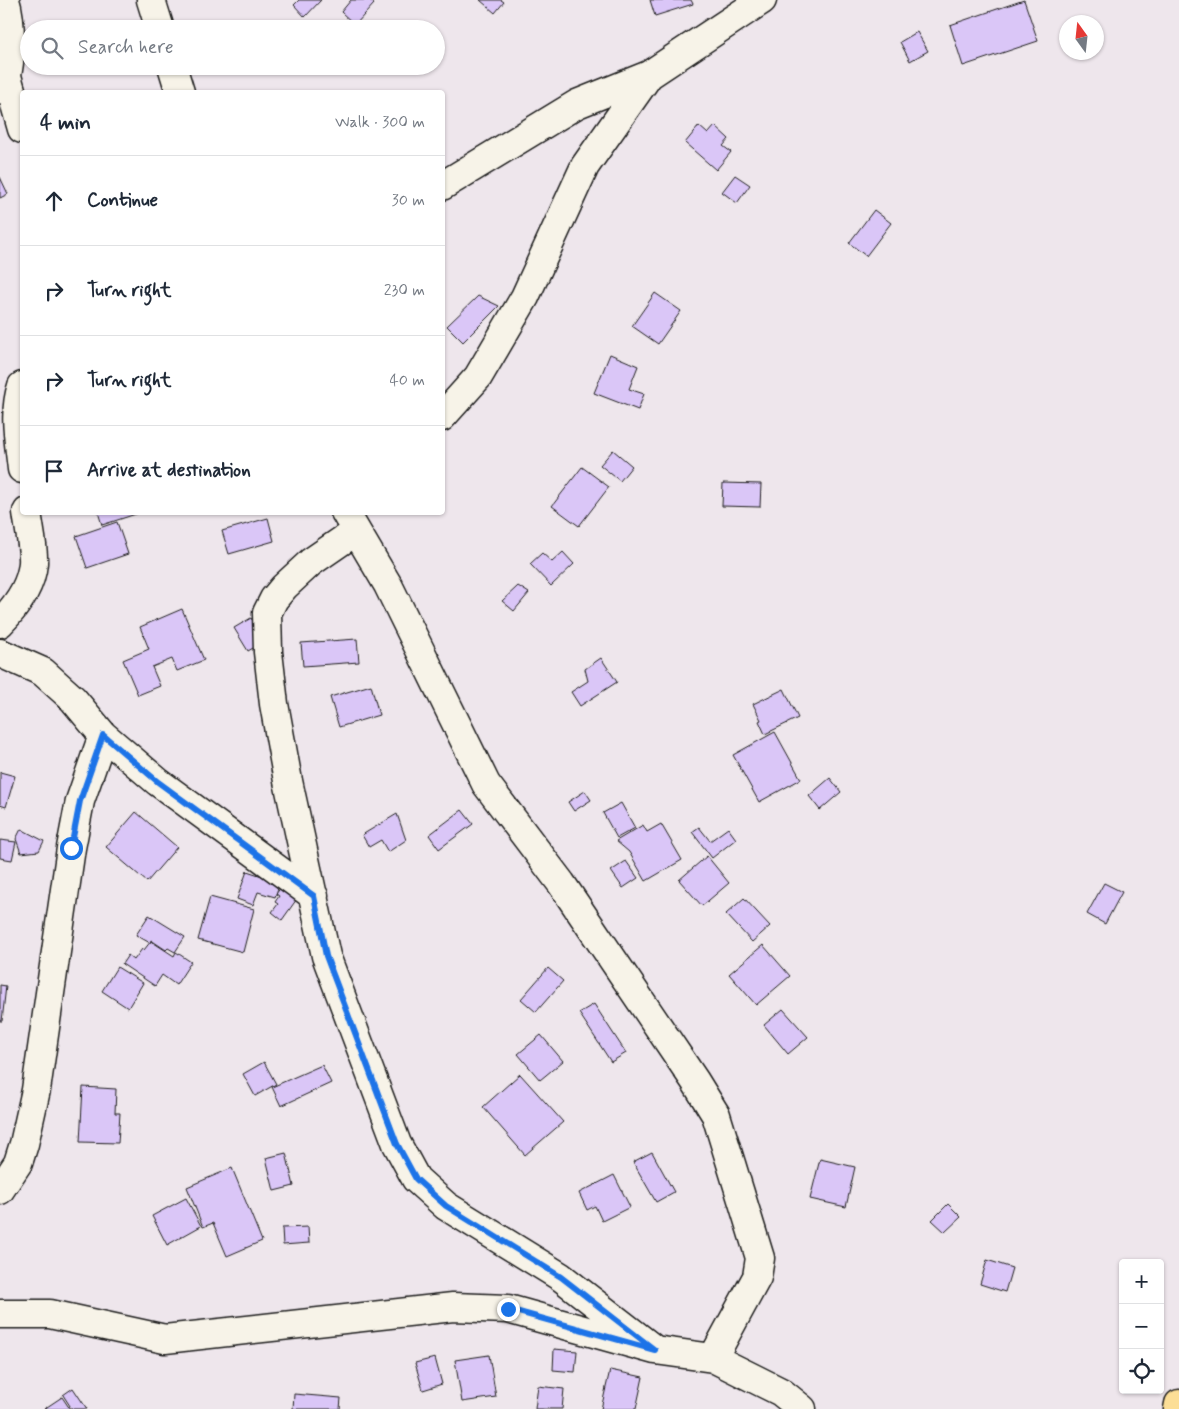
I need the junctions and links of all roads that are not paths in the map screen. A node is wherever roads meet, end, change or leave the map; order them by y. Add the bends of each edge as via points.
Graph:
1 (5, 0) edge
2 (151, 0) edge
3 (762, 0) edge
4 (728, 9) edge
5 (157, 20) edge
6 (175, 75) edge
7 (649, 75) junction
8 (4, 83) edge
9 (179, 90) edge
10 (20, 124) edge
11 (445, 184) edge
12 (20, 392) edge
13 (445, 414) edge
14 (20, 451) edge
15 (27, 515) edge
16 (350, 522) edge
17 (0, 623) edge
18 (0, 653) edge
19 (103, 735) junction
20 (314, 896) junction
21 (0, 1190) edge
22 (0, 1314) edge
23 (655, 1350) junction
24 (713, 1358) junction
25 (1179, 1404) edge
26 (802, 1409) edge
27 (1178, 1409) edge

1 - 8 street via 10,42
2 - 5 street
3 - 4 street
4 - 7 street
6 - 9 street
7 - 11 street via 577,104
7 - 13 street via 585,166 525,296 478,377
8 - 10 street
12 - 14 street via 16,416
15 - 17 street via 33,563 27,586 14,609
16 - 20 street via 284,587 267,613 274,704
16 - 24 street via 388,585 486,784 560,883 716,1115 760,1258 757,1277
18 - 19 street via 43,672
19 - 20 street via 158,782
19 - 21 street via 80,801 36,1090 24,1144 18,1163
20 - 23 street via 326,956 397,1144 416,1179 446,1206 561,1277
22 - 23 street via 50,1314 165,1339 453,1307 508,1309
23 - 24 street
24 - 26 street via 781,1392
25 - 27 main road

